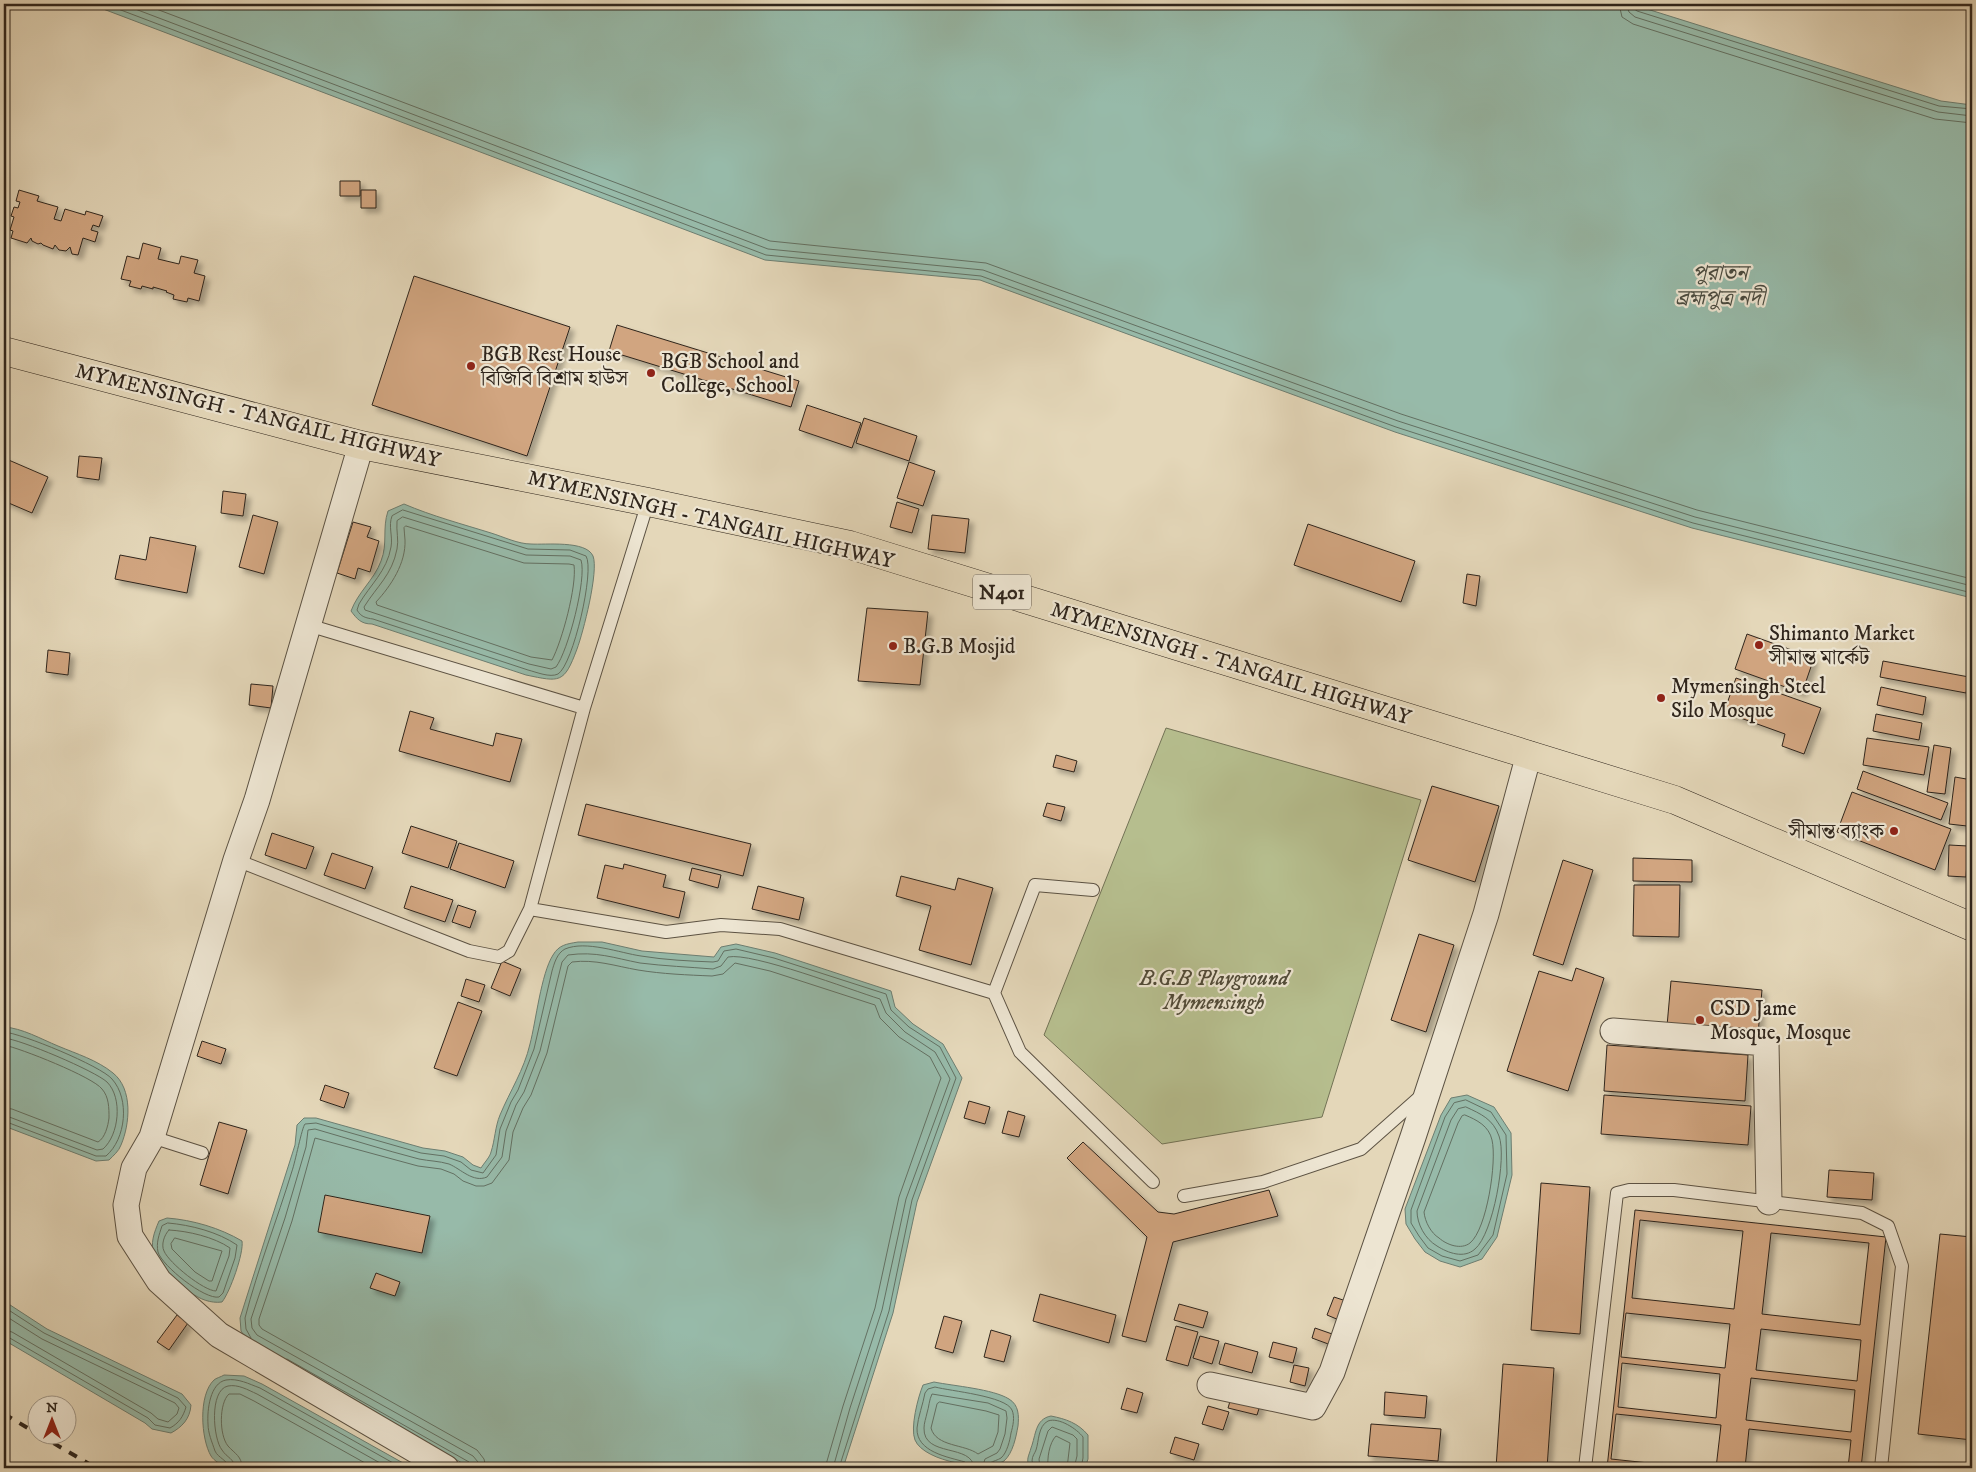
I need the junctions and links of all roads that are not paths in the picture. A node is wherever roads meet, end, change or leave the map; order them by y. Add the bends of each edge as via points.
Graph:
1 (4, 351) edge
2 (361, 445) junction
3 (648, 502) junction
4 (308, 625) junction
5 (584, 708) junction
6 (1529, 754) junction
7 (236, 860) junction
8 (1093, 890) dead end
9 (530, 909) junction
10 (1972, 927) edge
11 (994, 993) junction
12 (1613, 1030) dead end
13 (1429, 1088) junction
14 (152, 1137) junction
15 (202, 1153) dead end
16 (1153, 1182) dead end
17 (1184, 1196) dead end
18 (1769, 1202) junction
19 (1210, 1385) dead end
20 (446, 1468) edge
21 (1585, 1468) edge
22 (1881, 1468) edge

1 - 2 highway, MYMENSINGH - TANGAIL HIGHWAY / N401
2 - 3 highway, MYMENSINGH - TANGAIL HIGHWAY / N401
2 - 4 street
3 - 5 lane
3 - 6 highway, MYMENSINGH - TANGAIL HIGHWAY / N401 via 850,545
4 - 5 lane
4 - 7 street via 257,800
5 - 9 lane
6 - 10 highway, MYMENSINGH - TANGAIL HIGHWAY / N401 via 1675,800
6 - 13 street via 1486,914
7 - 9 lane via 469,951 499,957 509,951
7 - 14 street
8 - 11 lane via 1035,886
9 - 11 lane via 666,932 721,925 780,929
11 - 16 lane via 1020,1052
12 - 18 street via 1766,1042
13 - 17 lane via 1361,1149 1263,1182
13 - 19 street via 1332,1372 1313,1407
14 - 15 lane
14 - 20 street via 134,1168 126,1204 130,1236 159,1281 219,1335
18 - 21 lane via 1674,1190 1617,1193
18 - 22 lane via 1862,1213 1888,1226 1902,1266

